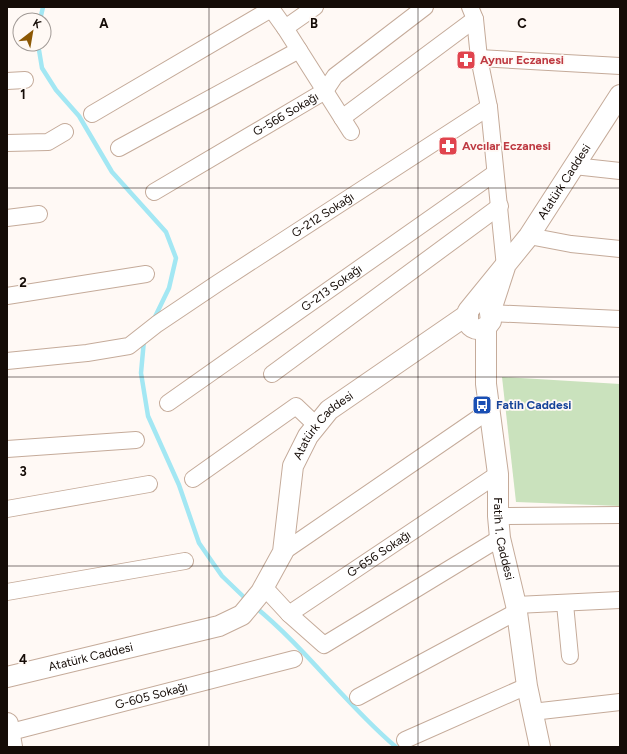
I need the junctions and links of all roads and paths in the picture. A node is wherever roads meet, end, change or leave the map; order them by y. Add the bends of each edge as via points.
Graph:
1 (315, 7) edge
2 (425, 7) edge
3 (270, 8) edge
4 (472, 13) edge
5 (285, 28) junction
6 (299, 50) junction
7 (479, 58) junction
8 (620, 66) edge
9 (25, 80) dead end
10 (7, 81) edge
11 (325, 91) junction
12 (620, 95) edge
13 (489, 107) junction
14 (92, 114) dead end
15 (342, 118) junction
16 (65, 132) dead end
17 (351, 132) dead end
18 (7, 143) edge
19 (118, 148) dead end
20 (574, 166) junction
21 (620, 171) edge
22 (495, 173) junction
23 (154, 192) dead end
24 (500, 206) junction
25 (39, 214) dead end
26 (7, 218) edge
27 (529, 236) junction
28 (620, 249) edge
29 (505, 267) junction
30 (146, 274) dead end
31 (7, 296) edge
32 (478, 318) junction
33 (620, 319) edge
34 (7, 361) edge
35 (272, 374) dead end
36 (168, 403) dead end
37 (490, 410) junction
38 (317, 426) junction
39 (136, 440) dead end
40 (7, 449) edge
41 (498, 474) junction
42 (194, 479) dead end
43 (149, 484) dead end
44 (7, 509) edge
45 (620, 515) edge
46 (498, 516) junction
47 (500, 538) junction
48 (283, 552) junction
49 (185, 561) dead end
50 (262, 589) junction
51 (7, 592) edge
52 (620, 600) edge
53 (564, 604) junction
54 (516, 608) junction
55 (290, 614) junction
56 (570, 656) dead end
57 (294, 659) dead end
58 (7, 677) edge
59 (528, 686) junction
60 (358, 697) dead end
61 (620, 702) edge
62 (532, 712) junction
63 (9, 734) edge
64 (405, 740) dead end
65 (540, 747) edge

1 - 5 street
2 - 11 street, G-566 Sokağı via 335,76
3 - 5 street
3 - 14 street
4 - 7 street
4 - 15 street
5 - 6 street
6 - 11 street
6 - 19 street
7 - 8 street
7 - 13 street
9 - 10 street
11 - 15 street
11 - 23 street, G-566 Sokağı
12 - 20 street, Atatürk Caddesi
13 - 22 street
13 - 34 street, G-212 Sokağı via 157,324 131,344 87,353
15 - 17 street
16 - 18 street via 48,142
20 - 21 street
20 - 27 street, Atatürk Caddesi
22 - 24 street
22 - 36 street, G-213 Sokağı
24 - 29 street
24 - 35 street
25 - 26 street
27 - 28 street
27 - 29 street, Atatürk Caddesi
29 - 32 street, Atatürk Caddesi
30 - 31 street
32 - 33 street
32 - 37 street, Fatih 1. Caddesi
32 - 38 street, Atatürk Caddesi via 442,332 329,410
37 - 41 street, Fatih 1. Caddesi
37 - 48 street
38 - 42 street via 296,406
38 - 48 street, Atatürk Caddesi via 308,436 293,466
39 - 40 street
41 - 46 street, Fatih 1. Caddesi
41 - 55 street, G-656 Sokağı
43 - 44 street
45 - 46 street
46 - 47 street, Fatih 1. Caddesi
47 - 54 street, Fatih 1. Caddesi
47 - 55 street via 324,645
48 - 50 street, Atatürk Caddesi
49 - 51 street
50 - 55 street
50 - 58 street, Atatürk Caddesi via 242,615 220,626
52 - 53 street
53 - 54 street
53 - 56 street
54 - 59 street, Fatih 1. Caddesi
54 - 60 street
57 - 63 street, G-605 Sokağı
59 - 62 street, Fatih 1. Caddesi
59 - 64 street
61 - 62 street
62 - 65 street, Fatih 1. Caddesi

